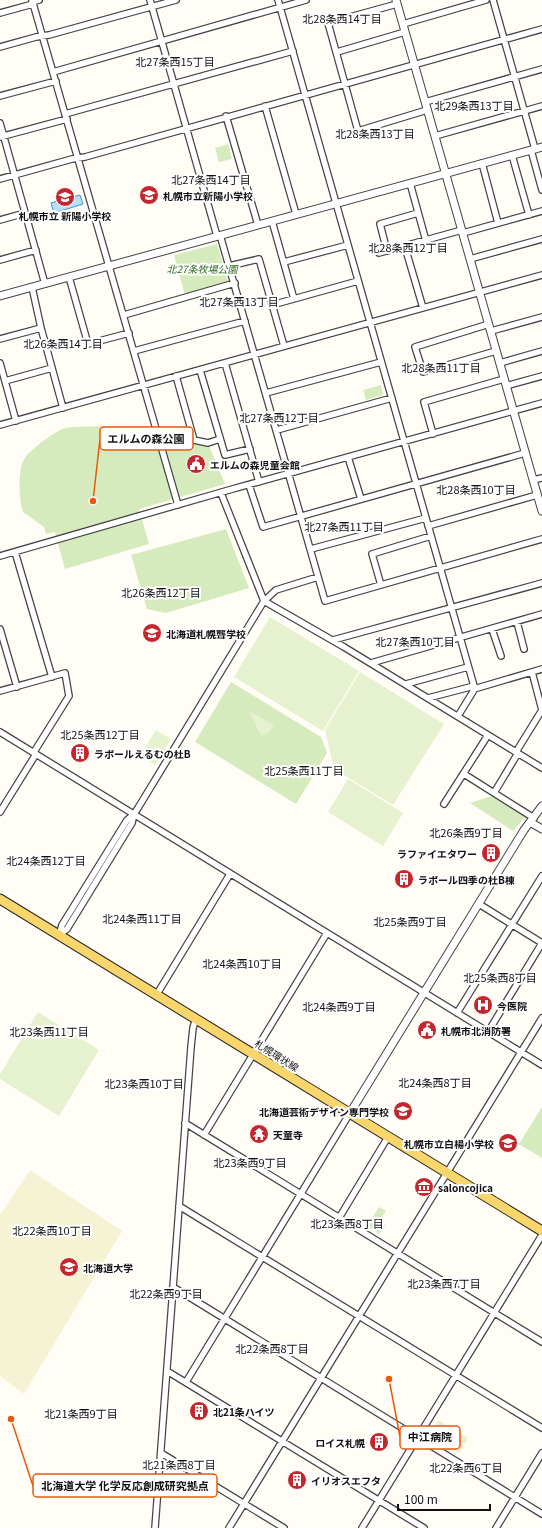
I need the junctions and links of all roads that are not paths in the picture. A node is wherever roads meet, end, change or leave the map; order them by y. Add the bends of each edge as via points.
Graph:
1 (39, 0) edge
2 (150, 0) edge
3 (176, 0) edge
4 (278, 0) edge
5 (306, 0) edge
6 (486, 0) edge
7 (493, 0) edge
8 (32, 2) edge
9 (397, 2) edge
10 (152, 7) junction
11 (280, 8) junction
12 (0, 13) edge
13 (403, 24) junction
14 (542, 29) edge
15 (405, 32) junction
16 (42, 36) junction
17 (504, 39) junction
18 (162, 41) junction
19 (0, 47) edge
20 (293, 51) junction
21 (337, 52) junction
22 (414, 64) junction
23 (542, 70) edge
24 (53, 72) junction
25 (515, 77) junction
26 (56, 81) junction
27 (345, 83) junction
28 (174, 84) junction
29 (305, 94) junction
30 (0, 96) edge
31 (425, 102) junction
32 (264, 106) junction
33 (542, 106) edge
34 (428, 110) junction
35 (524, 111) junction
36 (66, 116) junction
37 (226, 116) junction
38 (0, 123) edge
39 (186, 128) junction
40 (2, 136) edge
41 (435, 136) junction
42 (536, 148) edge
43 (512, 155) junction
44 (78, 158) junction
45 (482, 163) junction
46 (446, 173) junction
47 (14, 175) junction
48 (0, 179) edge
49 (410, 183) junction
50 (542, 190) edge
51 (336, 203) junction
52 (542, 211) edge
53 (25, 213) junction
54 (418, 213) junction
55 (296, 214) junction
56 (529, 215) junction
57 (0, 220) edge
58 (272, 221) junction
59 (498, 223) junction
60 (258, 225) junction
61 (462, 231) junction
62 (219, 236) junction
63 (542, 239) edge
64 (426, 241) junction
65 (348, 245) junction
66 (405, 246) junction
67 (36, 250) junction
68 (387, 251) junction
69 (379, 253) dead end
70 (470, 259) junction
71 (0, 260) edge
72 (284, 262) junction
73 (110, 266) junction
74 (230, 266) junction
75 (542, 275) edge
76 (69, 277) junction
77 (358, 281) junction
78 (45, 284) junction
79 (235, 284) junction
80 (32, 288) junction
81 (480, 292) junction
82 (0, 296) edge
83 (294, 299) junction
84 (272, 305) junction
85 (423, 308) junction
86 (124, 315) junction
87 (542, 317) edge
88 (245, 320) junction
89 (370, 322) junction
90 (41, 328) junction
91 (490, 328) junction
92 (129, 333) junction
93 (0, 339) edge
94 (284, 346) junction
95 (134, 351) junction
96 (496, 351) junction
97 (542, 351) edge
98 (254, 355) junction
99 (381, 362) junction
100 (0, 363) edge
101 (225, 363) junction
102 (500, 363) junction
103 (52, 368) junction
104 (200, 370) junction
105 (176, 376) junction
106 (542, 376) edge
107 (505, 383) junction
108 (4, 384) edge
109 (144, 385) junction
110 (266, 393) junction
111 (392, 398) junction
112 (542, 403) edge
113 (63, 408) junction
114 (514, 411) junction
115 (16, 421) junction
116 (0, 425) edge
117 (277, 430) junction
118 (433, 434) junction
119 (220, 439) junction
120 (404, 442) junction
121 (250, 449) junction
122 (525, 453) junction
123 (348, 457) junction
124 (289, 474) junction
125 (542, 478) edge
126 (533, 480) junction
127 (259, 482) junction
128 (416, 484) junction
129 (249, 485) junction
130 (221, 493) junction
131 (537, 495) junction
132 (361, 499) junction
133 (178, 505) junction
134 (542, 511) edge
135 (301, 515) junction
136 (426, 518) junction
137 (428, 526) junction
138 (431, 536) junction
139 (542, 539) edge
140 (311, 549) junction
141 (15, 552) junction
142 (0, 556) edge
143 (440, 568) junction
144 (318, 577) junction
145 (542, 583) edge
146 (381, 585) junction
147 (264, 601) junction
148 (451, 608) junction
149 (542, 614) edge
150 (517, 622) junction
151 (0, 629) edge
152 (492, 629) junction
153 (460, 639) junction
154 (333, 640) junction
155 (524, 649) dead end
156 (501, 656) dead end
157 (371, 663) junction
158 (468, 667) junction
159 (542, 669) edge
160 (532, 672) junction
161 (52, 677) junction
162 (406, 684) junction
163 (17, 686) junction
164 (474, 687) junction
165 (0, 691) edge
166 (428, 698) junction
167 (458, 716) junction
168 (0, 734) edge
169 (488, 735) junction
170 (35, 753) junction
171 (517, 753) junction
172 (542, 768) edge
173 (464, 774) junction
174 (494, 793) junction
175 (444, 804) dead end
176 (542, 806) edge
177 (0, 812) edge
178 (134, 814) junction
179 (532, 820) junction
180 (542, 829) edge
181 (230, 874) junction
182 (542, 876) edge
183 (0, 899) edge
184 (479, 904) junction
185 (512, 924) junction
186 (327, 933) junction
187 (59, 935) junction
188 (542, 943) edge
189 (424, 992) junction
190 (157, 994) junction
191 (457, 1013) junction
192 (196, 1018) junction
193 (542, 1018) edge
194 (488, 1032) junction
195 (521, 1052) junction
196 (253, 1054) junction
197 (542, 1065) edge
198 (350, 1113) junction
199 (185, 1123) junction
200 (204, 1135) junction
201 (388, 1137) junction
202 (447, 1173) junction
203 (301, 1194) junction
204 (179, 1206) junction
205 (339, 1218) junction
206 (542, 1231) edge
207 (542, 1235) edge
208 (397, 1254) junction
209 (262, 1257) junction
210 (173, 1287) junction
211 (495, 1312) junction
212 (359, 1316) junction
213 (224, 1319) junction
214 (542, 1342) edge
215 (167, 1370) junction
216 (456, 1375) junction
217 (321, 1379) junction
218 (186, 1382) junction
219 (542, 1428) edge
220 (418, 1438) junction
221 (282, 1441) junction
222 (161, 1453) junction
223 (542, 1453) edge
224 (515, 1497) junction
225 (379, 1500) junction
226 (244, 1504) junction
227 (542, 1514) edge
228 (155, 1528) edge
229 (230, 1528) edge
230 (284, 1528) edge
231 (362, 1528) edge
232 (424, 1528) edge
233 (496, 1528) edge

1 - 8 street
2 - 10 street
3 - 10 street
4 - 11 street
5 - 11 street
6 - 13 street
7 - 17 street
8 - 12 street
8 - 16 street
9 - 13 street
9 - 21 street via 328,23
10 - 16 street
10 - 18 street
11 - 18 street
11 - 20 street
13 - 15 street
14 - 17 street
15 - 21 street
15 - 22 street
16 - 19 street
16 - 24 street
17 - 22 street
17 - 25 street
18 - 24 street
18 - 28 street
20 - 28 street
20 - 29 street
21 - 27 street
22 - 27 street
22 - 31 street
23 - 25 street
24 - 26 street
25 - 31 street
25 - 35 street
26 - 30 street
26 - 36 street
27 - 29 street
27 - 34 street via 358,131
28 - 36 street
28 - 39 street
29 - 32 street
29 - 51 street
31 - 34 street
32 - 37 street
32 - 55 street
33 - 35 street
34 - 41 street
35 - 41 street
35 - 42 street
36 - 40 street
36 - 44 street
37 - 39 street
37 - 60 street
38 - 40 street
39 - 44 street
39 - 62 street
40 - 47 street
41 - 46 street
42 - 43 street
42 - 50 street
43 - 45 street
43 - 56 street
44 - 47 street
44 - 73 street
45 - 46 street
45 - 59 street
46 - 49 street
46 - 61 street
47 - 48 street
47 - 53 street
49 - 51 street
49 - 54 street
51 - 55 street
51 - 65 street
52 - 56 street
53 - 57 street
53 - 67 street
54 - 64 street
54 - 68 street via 380,224
55 - 58 street
56 - 59 street
58 - 60 street
58 - 72 street
59 - 61 street
60 - 62 street
61 - 64 street
61 - 70 street
62 - 73 street
62 - 74 street
63 - 70 street
64 - 66 street
65 - 72 street
65 - 77 street
66 - 68 street
66 - 85 street
67 - 71 street
67 - 78 street
68 - 69 street
70 - 81 street
72 - 83 street
73 - 76 street
73 - 86 street
74 - 79 street
74 - 84 street via 259,259
75 - 81 street
76 - 78 street
76 - 92 street via 88,344
77 - 83 street
77 - 89 street
78 - 80 street
79 - 86 street
79 - 88 street
80 - 82 street
80 - 90 street
81 - 85 street
81 - 91 street
83 - 84 street
84 - 94 street
85 - 89 street
86 - 92 street
87 - 91 street
88 - 95 street
88 - 98 street
89 - 94 street
89 - 99 street
90 - 93 street
90 - 103 street
91 - 96 street
91 - 96 street via 415,347 422,372
92 - 95 street
94 - 98 street
95 - 109 street
96 - 102 street
97 - 102 street
98 - 101 street
98 - 110 street
99 - 110 street
99 - 111 street
100 - 108 street
101 - 104 street
101 - 121 street
102 - 107 street
103 - 108 street
103 - 113 street
104 - 105 street
104 - 119 street
105 - 109 street
105 - 119 street via 194,440 208,443
106 - 107 street
107 - 114 street
107 - 118 street via 424,402
108 - 115 street
109 - 113 street
109 - 133 street
110 - 117 street
111 - 117 street
111 - 120 street
112 - 114 street
113 - 115 street
114 - 118 street
114 - 122 street
115 - 116 street
117 - 124 street
118 - 120 street
119 - 121 street via 225,455
120 - 123 street
120 - 128 street
121 - 127 street
122 - 126 street
122 - 128 street
123 - 124 street
123 - 132 street
124 - 127 street
124 - 135 street
125 - 126 street
126 - 131 street
127 - 129 street
128 - 132 street
128 - 136 street
129 - 130 street
129 - 135 street via 263,527
130 - 133 street
130 - 147 street
131 - 134 street
131 - 137 street
132 - 135 street
133 - 141 street
135 - 140 street
136 - 137 street
136 - 140 street
137 - 138 street
138 - 143 street
138 - 146 street via 372,554
139 - 143 street
140 - 144 street
141 - 142 street
141 - 161 street
143 - 146 street
143 - 148 street
144 - 146 street via 325,601
144 - 147 street via 276,590
145 - 148 street
147 - 154 street
147 - 178 street
148 - 153 street
148 - 154 street
149 - 150 street
150 - 152 street
150 - 155 street
151 - 163 street
152 - 153 street
152 - 156 street
153 - 157 street
153 - 158 street
154 - 157 street
157 - 162 street
158 - 162 street
158 - 164 street
159 - 160 street
160 - 164 street
160 - 171 street via 542,710
161 - 163 street
161 - 170 street via 65,673 69,696
162 - 166 street
163 - 165 street
164 - 166 street
164 - 167 street
166 - 167 street
167 - 169 street
168 - 170 street
169 - 171 street
169 - 173 street
170 - 177 street
170 - 178 street
171 - 172 street
171 - 174 street
173 - 174 street
173 - 175 street
174 - 179 street
176 - 179 street
178 - 181 street
178 - 187 street via 127,820 84,889 62,925
179 - 180 street
179 - 184 street
181 - 186 street
181 - 190 street
182 - 185 street
183 - 187 main road, 札幌環状線
184 - 185 street
184 - 189 street
185 - 188 street
185 - 191 street
186 - 189 street
186 - 196 street
187 - 190 main road, 札幌環状線
188 - 194 street
189 - 191 street
189 - 198 street
190 - 192 main road, 札幌環状線
191 - 194 street
192 - 196 main road, 札幌環状線
192 - 199 street
193 - 195 street
194 - 195 street
195 - 197 street
195 - 202 street
196 - 198 main road, 札幌環状線
196 - 200 street
198 - 201 main road, 札幌環状線
198 - 203 street
199 - 200 street
199 - 204 street
200 - 203 street
201 - 202 main road, 札幌環状線
201 - 205 street
202 - 206 main road, 札幌環状線
202 - 208 street
203 - 205 street
203 - 209 street
204 - 209 street
204 - 210 street
205 - 208 street
207 - 211 street
208 - 211 street
208 - 212 street
209 - 212 street
209 - 213 street
210 - 213 street
210 - 215 street
211 - 214 street
211 - 216 street
212 - 216 street
212 - 217 street
213 - 217 street
213 - 218 street
215 - 218 street
215 - 222 street
216 - 219 street
216 - 220 street
217 - 220 street
217 - 221 street
218 - 221 street
220 - 224 street
220 - 225 street
221 - 225 street
221 - 226 street
222 - 226 street
222 - 228 street
223 - 224 street
224 - 227 street
224 - 233 street
225 - 231 street
225 - 232 street
226 - 229 street
226 - 230 street

